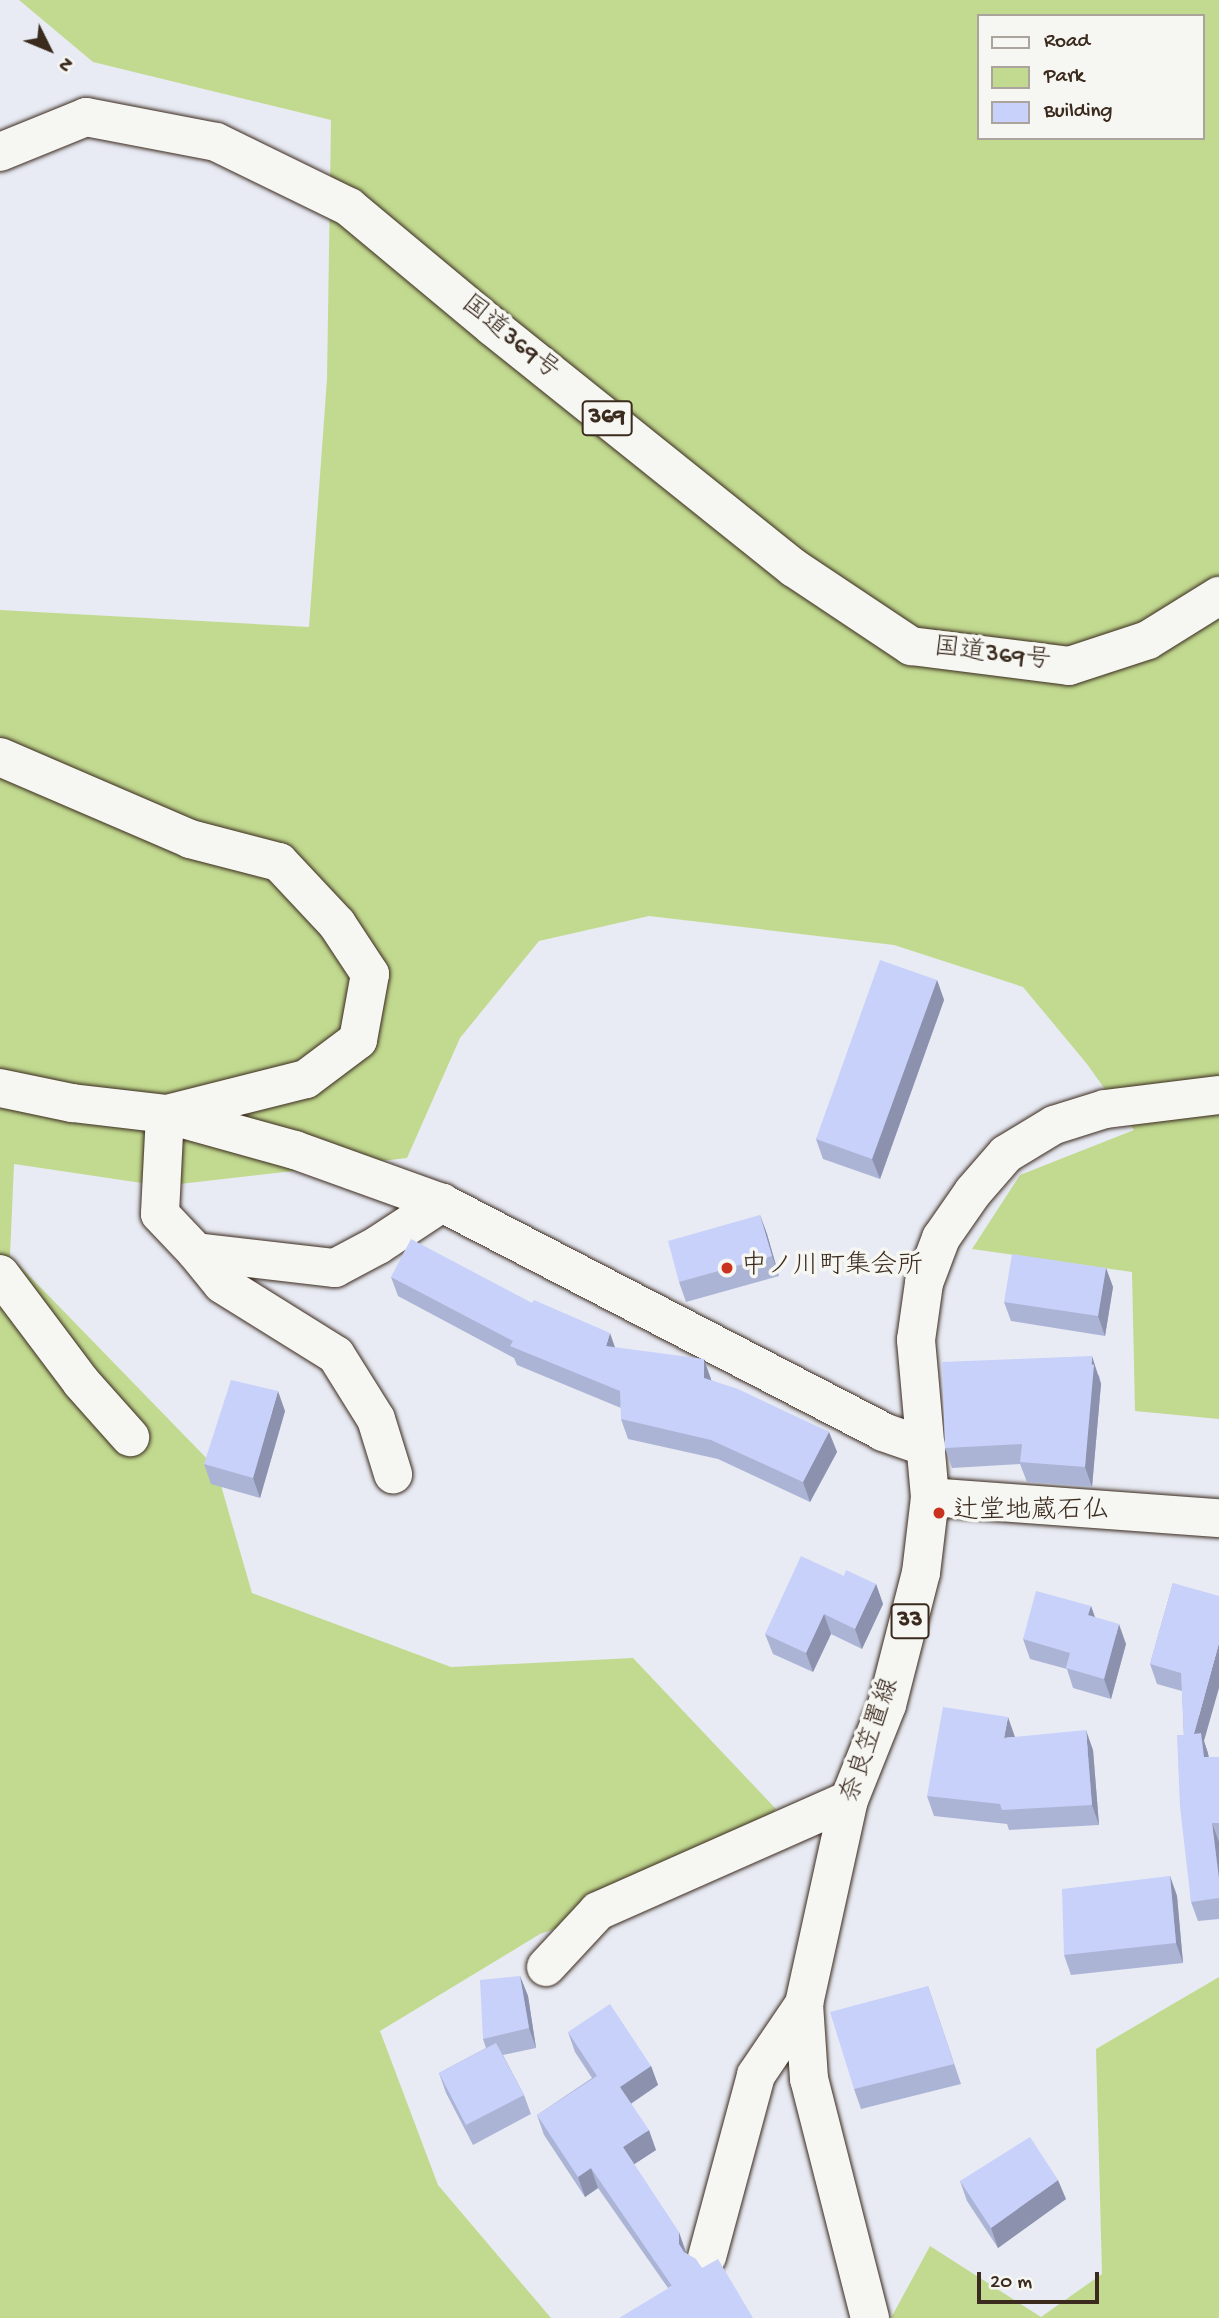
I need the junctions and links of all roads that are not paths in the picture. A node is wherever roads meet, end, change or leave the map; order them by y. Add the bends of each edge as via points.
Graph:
1 (0, 152) edge
2 (1219, 596) edge
3 (0, 757) edge
4 (0, 1088) edge
5 (1219, 1095) edge
6 (165, 1114) junction
7 (442, 1203) junction
8 (196, 1252) junction
9 (0, 1274) edge
10 (130, 1437) dead end
11 (926, 1447) junction
12 (393, 1474) dead end
13 (930, 1497) junction
14 (1219, 1518) edge
15 (849, 1800) junction
16 (546, 1967) dead end
17 (804, 2004) junction
18 (707, 2257) dead end
19 (870, 2318) edge

1 - 2 main road, 国道369号 / 369 via 86,117 216,142 349,207 794,568 911,646 1069,666 1148,640
3 - 6 main road via 190,839 279,862 337,925 370,974 358,1040 306,1079
4 - 6 main road via 72,1103
5 - 11 main road, 奈良笠置線 / 33 via 1105,1109 1054,1125 1006,1154 972,1192 941,1238 924,1283 916,1340
6 - 7 main road via 295,1150
6 - 8 main road via 160,1214
7 - 8 main road via 335,1268
7 - 11 main road via 883,1432
8 - 12 main road via 222,1284 336,1355 376,1419
9 - 10 main road via 81,1382
11 - 13 main road, 奈良笠置線 / 33
13 - 14 main road
13 - 15 main road, 奈良笠置線 / 33 via 912,1614 887,1705
15 - 16 main road via 598,1911
15 - 17 main road, 奈良笠置線 / 33
17 - 18 main road via 756,2075
17 - 19 main road, 奈良笠置線 / 33 via 809,2079

